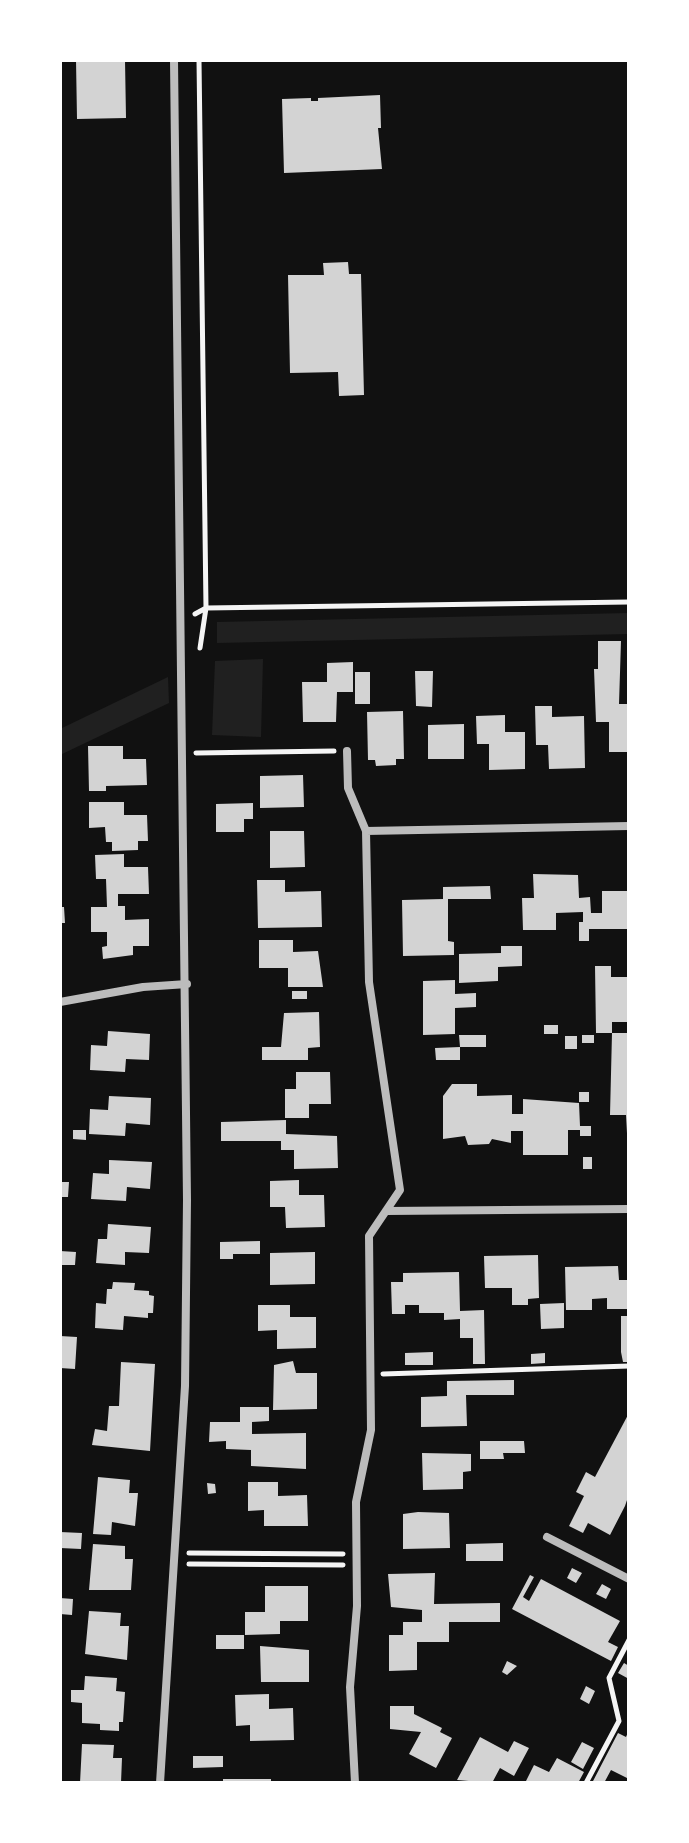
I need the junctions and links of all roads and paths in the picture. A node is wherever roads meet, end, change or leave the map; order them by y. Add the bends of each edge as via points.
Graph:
1 (174, 60) edge
2 (199, 60) edge
3 (629, 602) edge
4 (347, 751) joint
5 (184, 754) junction
6 (629, 826) edge
7 (366, 831) junction
8 (187, 984) junction
9 (60, 1002) edge
10 (629, 1209) edge
11 (386, 1211) junction
12 (629, 1366) edge
13 (370, 1375) junction
14 (547, 1537) dead end
15 (172, 1553) junction
16 (356, 1554) junction
17 (172, 1564) junction
18 (356, 1565) junction
19 (629, 1579) edge
20 (629, 1640) edge
21 (160, 1783) edge
22 (355, 1783) edge
23 (586, 1783) edge

1 - 5 street
2 - 3 path via 206,608
4 - 5 path
4 - 7 street via 348,788
5 - 8 street
6 - 7 street
7 - 11 street via 369,982 399,1165 400,1190
8 - 9 street
8 - 15 street via 185,1386
10 - 11 street
11 - 13 street via 369,1236
12 - 13 path
13 - 16 street via 371,1430 356,1502
14 - 19 street
15 - 16 path
15 - 17 street
16 - 18 street
17 - 18 path
17 - 21 street
18 - 22 street via 350,1687
20 - 23 path via 609,1678 619,1721

